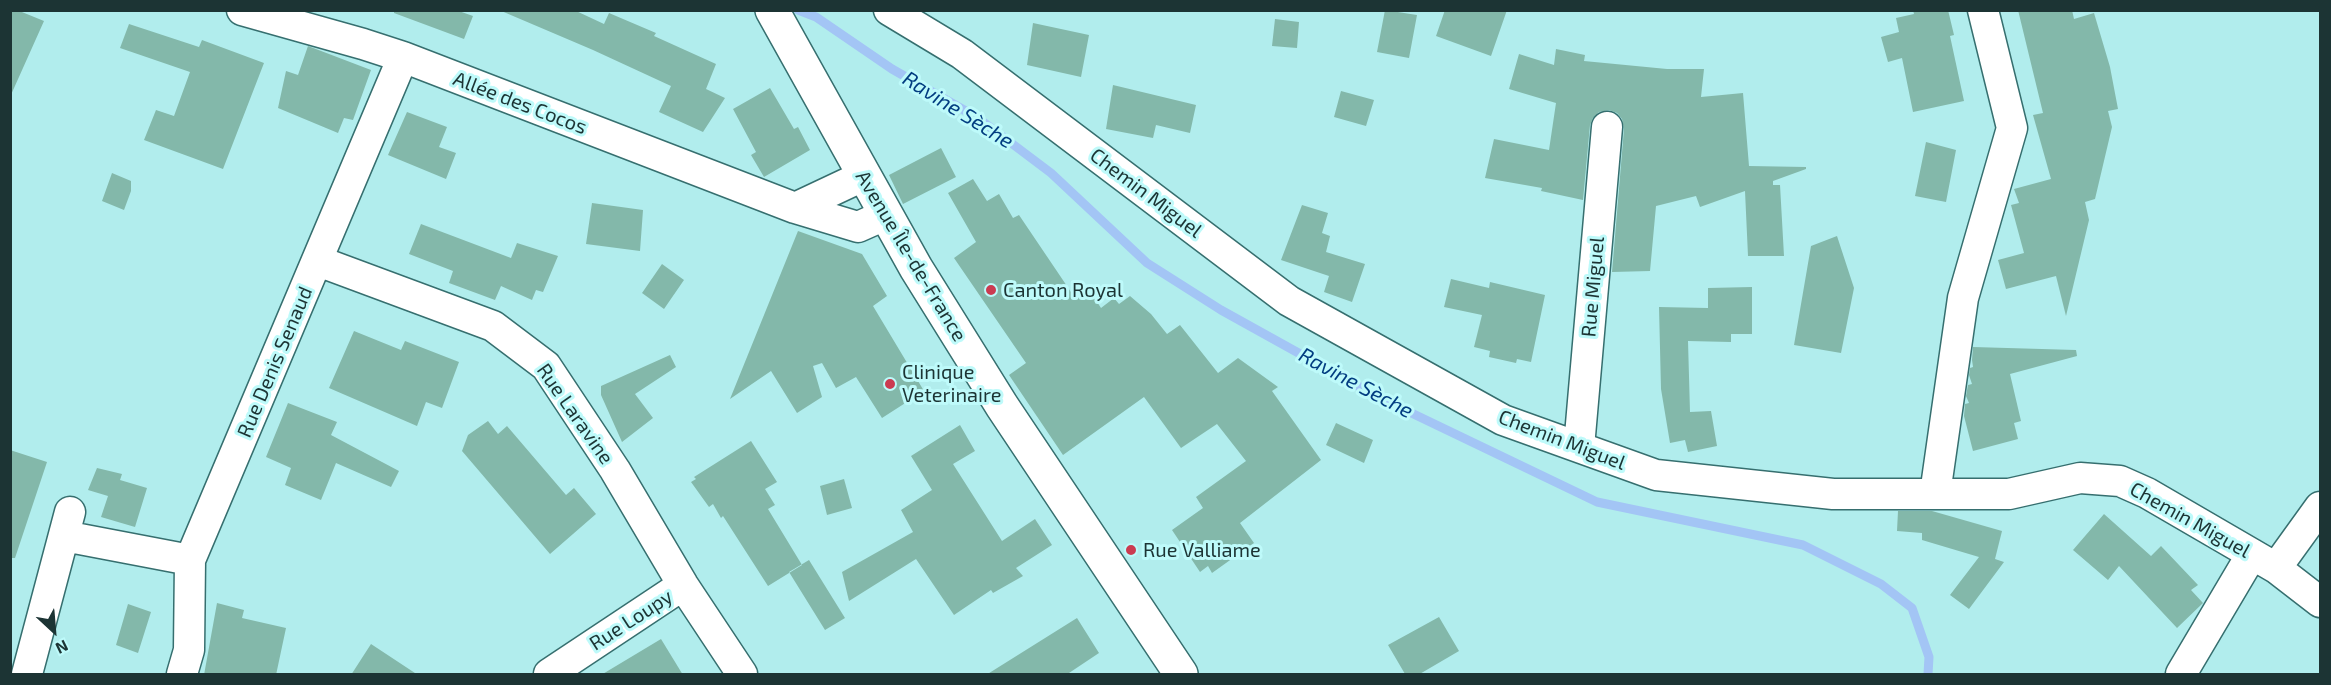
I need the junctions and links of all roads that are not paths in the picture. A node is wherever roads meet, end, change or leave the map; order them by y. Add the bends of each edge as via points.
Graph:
1 (242, 10) edge
2 (772, 10) edge
3 (889, 10) edge
4 (1983, 10) edge
5 (403, 57) junction
6 (1607, 127) dead end
7 (863, 176) junction
8 (795, 208) junction
9 (885, 215) junction
10 (318, 261) junction
11 (1579, 447) junction
12 (1935, 494) junction
13 (2320, 507) edge
14 (190, 560) junction
15 (2264, 561) junction
16 (683, 585) junction
17 (2320, 602) edge
18 (27, 675) edge
19 (182, 675) edge
20 (549, 675) edge
21 (742, 675) edge
22 (1181, 675) edge
23 (2181, 675) edge

1 - 5 street, Allée des Cocos
2 - 7 street, Avenue Île-de-France
3 - 11 street, Chemin Miguel via 962,54 1289,301 1503,420
4 - 12 street via 2012,128 1963,298
5 - 8 street, Allée des Cocos
5 - 10 street, Rue Denis Senaud
6 - 11 street, Rue Miguel
7 - 8 street
7 - 9 street, Avenue Île-de-France
8 - 9 street, Allée des Cocos via 858,227
9 - 22 street, Avenue Île-de-France via 1002,406
10 - 14 street, Rue Denis Senaud
10 - 16 street, Rue Laravine via 494,326 546,366 615,470
11 - 12 street, Chemin Miguel via 1656,475 1833,494
12 - 15 street, Chemin Miguel via 2009,494 2080,478 2120,481
13 - 15 street
14 - 18 street via 67,524
14 - 19 street, Rue Denis Senaud via 189,650
15 - 17 street, Chemin Miguel
15 - 23 street
16 - 20 street, Rue Loupy
16 - 21 street, Rue Laravine

